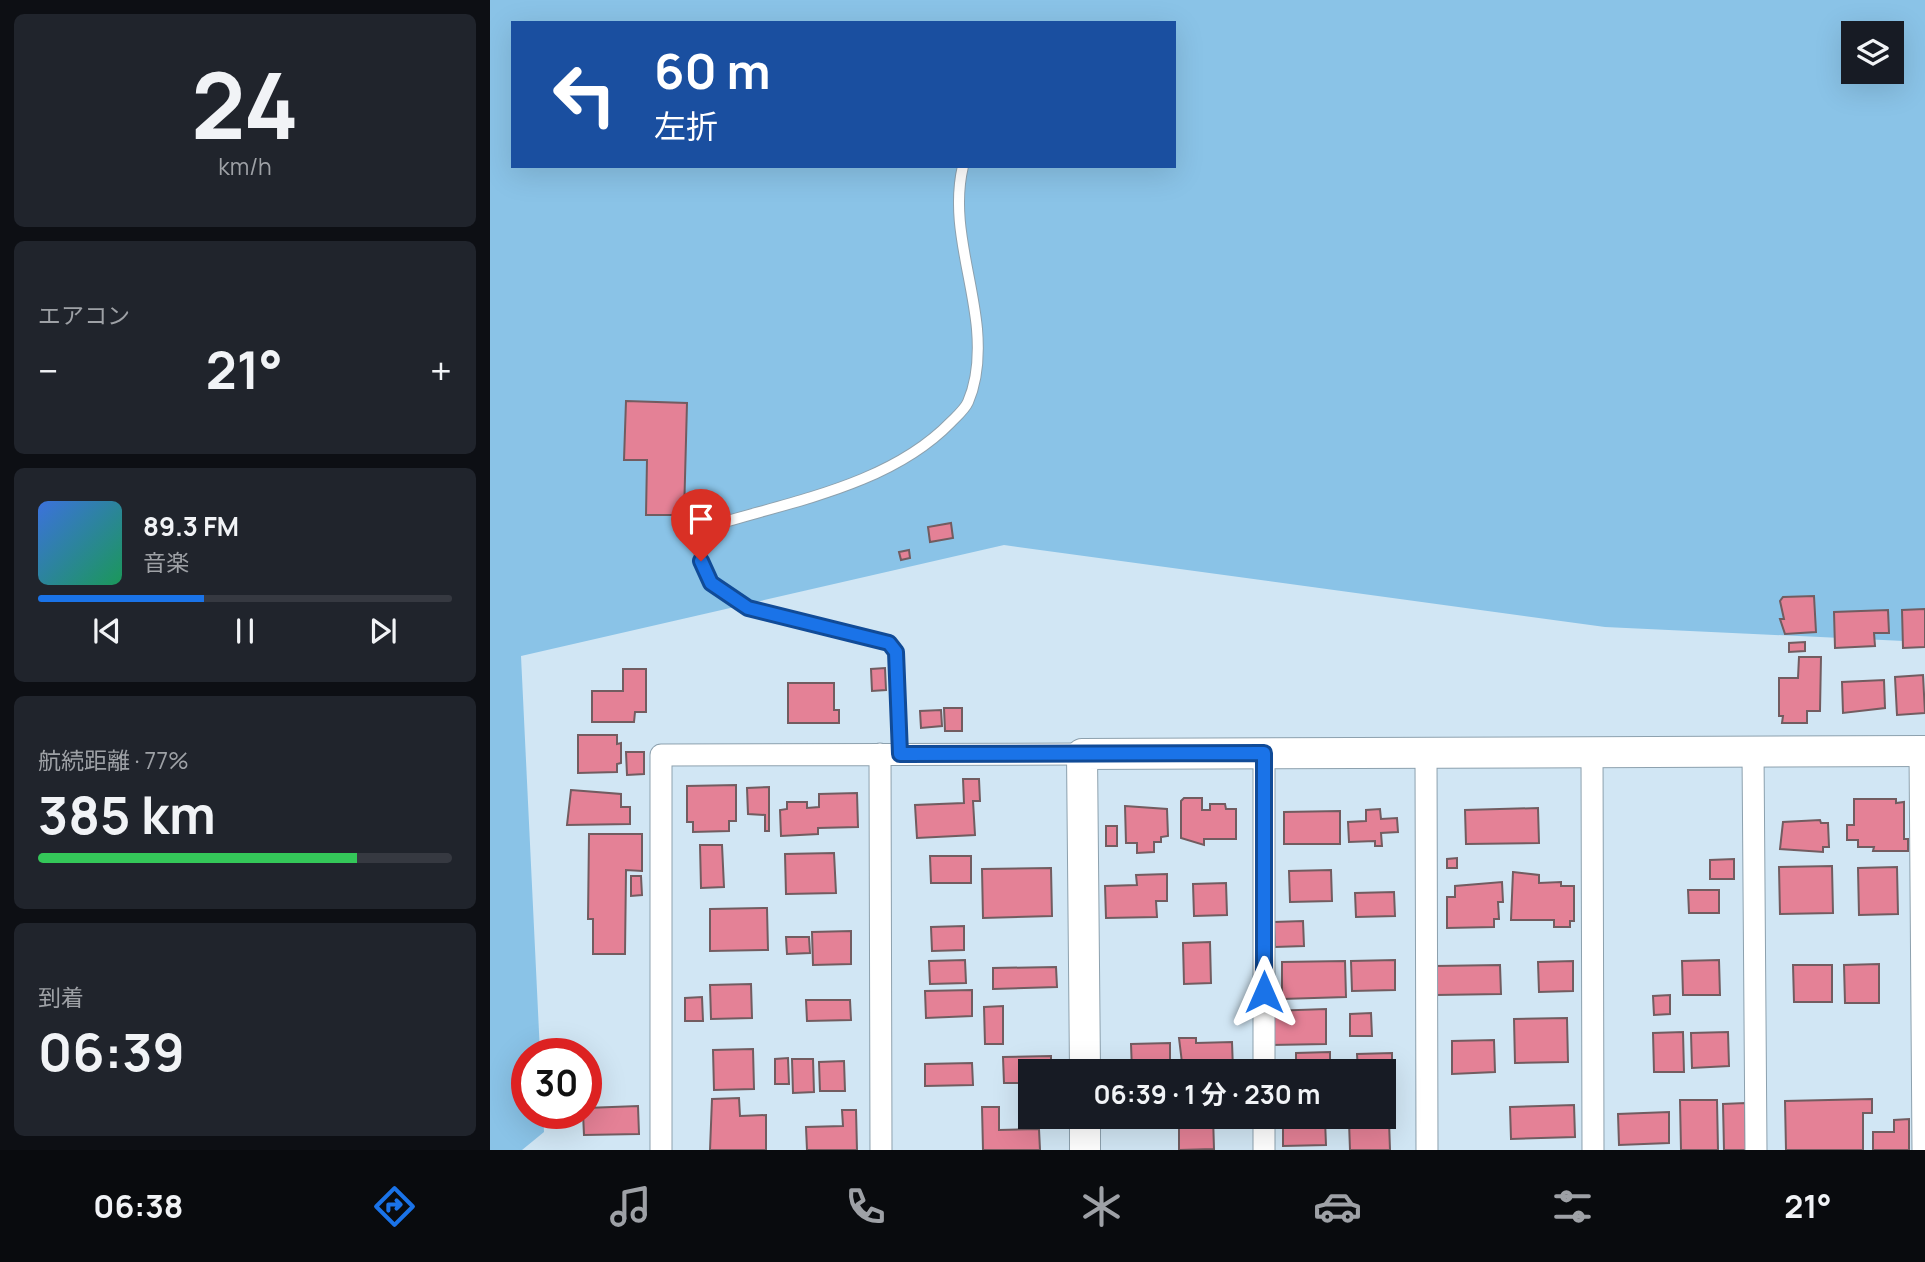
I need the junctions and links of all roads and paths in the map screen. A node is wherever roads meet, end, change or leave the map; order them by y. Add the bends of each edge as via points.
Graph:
1 (963, 168) edge
2 (1923, 751) edge
3 (1592, 752) junction
4 (1754, 752) junction
5 (1264, 753) junction
6 (1426, 753) junction
7 (890, 754) junction
8 (1083, 754) junction
9 (1084, 1059) edge
10 (1264, 1059) edge
11 (1085, 1129) edge
12 (1264, 1129) edge
13 (661, 1150) edge
14 (881, 1150) edge
15 (1085, 1150) edge
16 (1264, 1150) edge
17 (1427, 1150) edge
18 (1593, 1150) edge
19 (1756, 1150) edge
20 (1923, 1150) edge

1 - 7 lane via 959,223 977,342 977,368 968,404 938,435 877,474 711,526 696,538 711,583 748,608 889,643 896,652
2 - 4 street
2 - 20 street
3 - 4 street
3 - 6 street
3 - 18 street
4 - 19 street
5 - 6 street
5 - 8 street
5 - 10 street
6 - 17 street
7 - 8 street
7 - 13 street via 661,755
7 - 14 street
8 - 9 street
11 - 15 street
12 - 16 street

